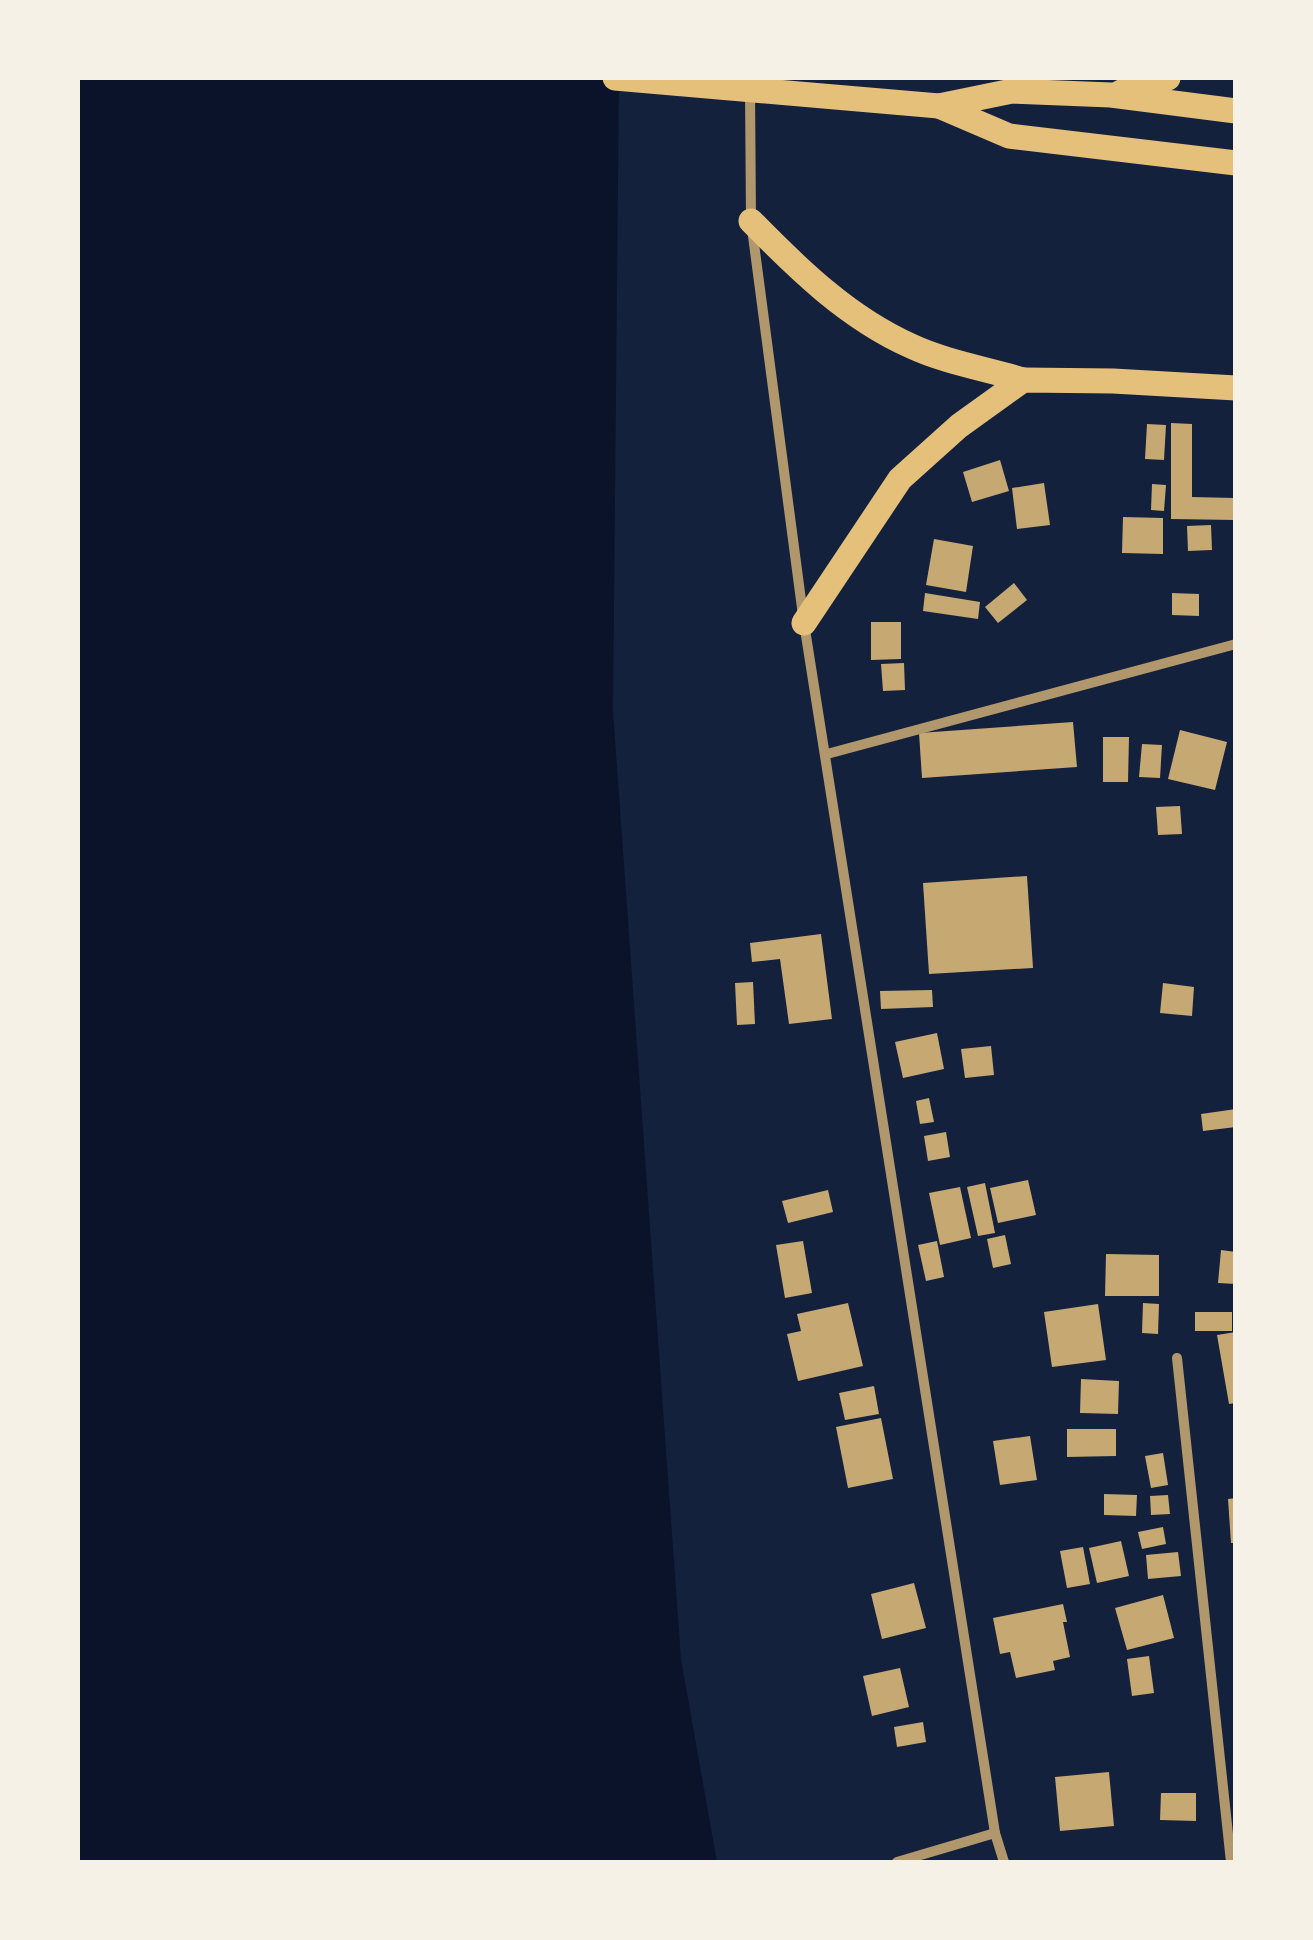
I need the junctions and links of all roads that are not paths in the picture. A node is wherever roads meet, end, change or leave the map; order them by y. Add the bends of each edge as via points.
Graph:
1 (616, 78) edge
2 (750, 78) edge
3 (1168, 78) edge
4 (1111, 95) junction
5 (939, 106) junction
6 (1236, 111) edge
7 (1236, 163) edge
8 (750, 221) junction
9 (1024, 380) junction
10 (1236, 388) edge
11 (804, 623) junction
12 (1236, 644) edge
13 (827, 754) junction
14 (1177, 1358) dead end
15 (995, 1833) junction
16 (896, 1862) edge
17 (1004, 1862) edge
18 (1231, 1862) edge

1 - 5 main road
2 - 8 street
3 - 4 main road
4 - 5 main road via 1012,91
4 - 6 main road
5 - 7 main road via 1008,136
8 - 9 main road via 850,312 912,347
8 - 11 street
9 - 10 main road
9 - 11 main road via 900,479
11 - 13 street
12 - 13 street
13 - 15 street
14 - 18 street
15 - 16 street
15 - 17 street

